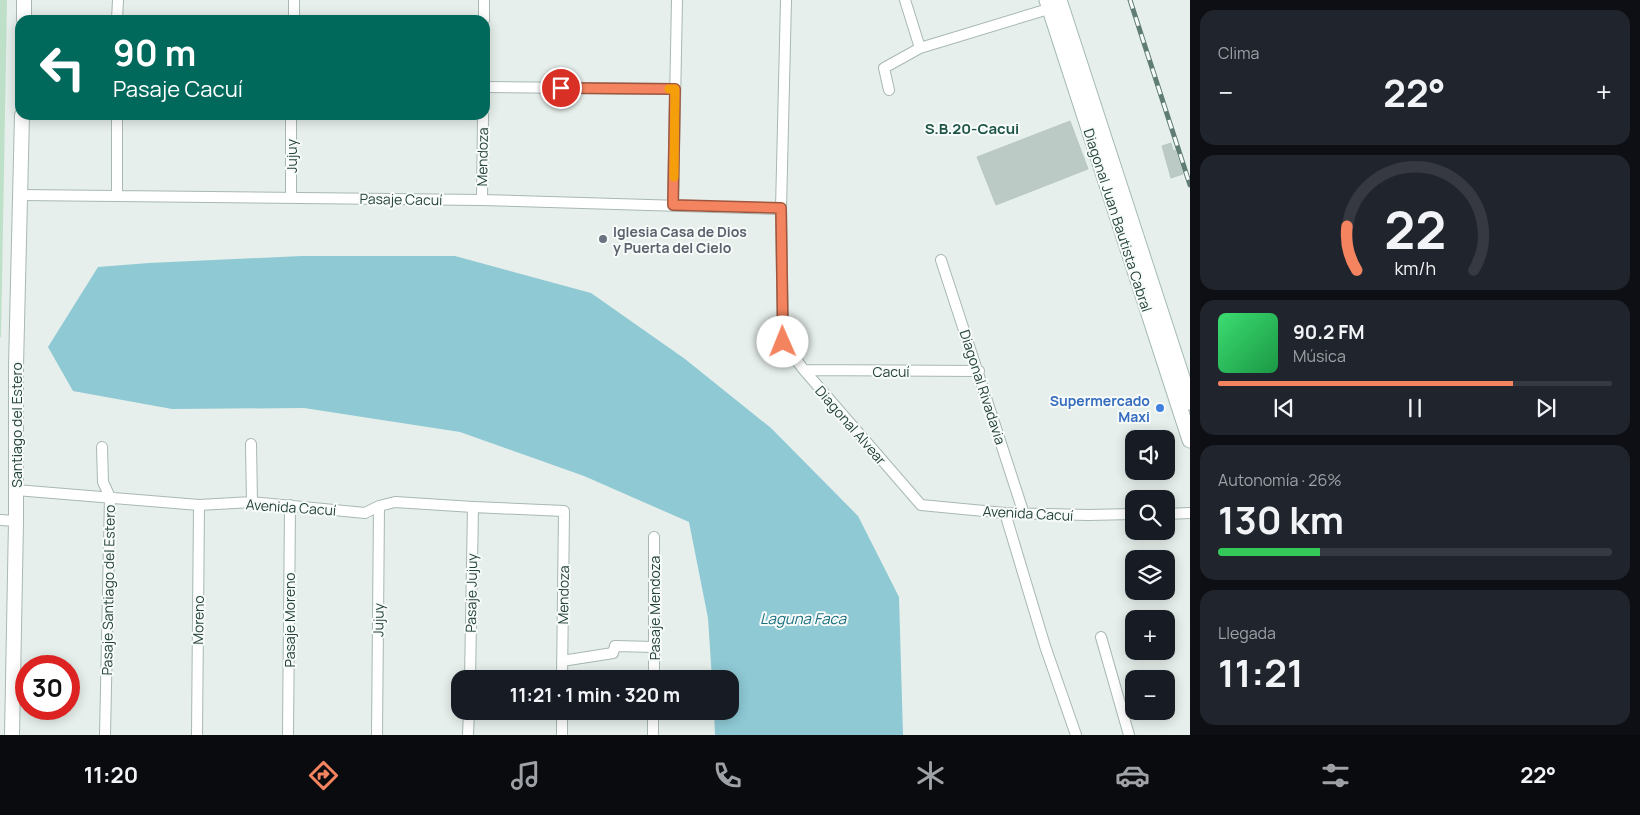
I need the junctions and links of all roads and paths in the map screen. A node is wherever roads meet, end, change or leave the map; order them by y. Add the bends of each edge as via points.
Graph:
1 (24, 0) edge
2 (118, 0) edge
3 (294, 0) edge
4 (484, 0) edge
5 (677, 0) edge
6 (786, 0) edge
7 (905, 0) edge
8 (1054, 3) edge
9 (24, 15) edge
10 (117, 15) edge
11 (294, 15) edge
12 (484, 15) edge
13 (920, 48) junction
14 (490, 87) edge
15 (675, 89) junction
16 (890, 90) dead end
17 (22, 120) edge
18 (117, 120) edge
19 (291, 120) edge
20 (483, 120) edge
21 (21, 195) junction
22 (117, 195) junction
23 (290, 198) junction
24 (482, 200) junction
25 (673, 205) junction
26 (781, 208) junction
27 (941, 260) dead end
28 (1147, 289) junction
29 (804, 370) junction
30 (979, 371) junction
31 (1190, 402) edge
32 (1190, 440) edge
33 (250, 444) dead end
34 (102, 447) dead end
35 (16, 490) junction
36 (110, 497) junction
37 (252, 502) junction
38 (199, 505) junction
39 (290, 505) junction
40 (922, 505) joint
41 (379, 506) junction
42 (473, 507) junction
43 (564, 511) joint
44 (1004, 513) junction
45 (1190, 513) edge
46 (1024, 514) junction
47 (1125, 514) edge
48 (1175, 514) edge
49 (0, 520) edge
50 (16, 521) junction
51 (654, 536) dead end
52 (1101, 636) dead end
53 (654, 647) junction
54 (562, 661) junction
55 (470, 670) edge
56 (562, 670) edge
57 (654, 670) edge
58 (469, 720) edge
59 (562, 720) edge
60 (653, 720) edge
61 (12, 735) edge
62 (105, 735) edge
63 (197, 735) edge
64 (288, 735) edge
65 (377, 735) edge
66 (468, 735) edge
67 (562, 735) edge
68 (653, 735) edge
69 (1076, 735) edge
70 (1128, 735) edge

1 - 9 street
2 - 10 street
3 - 11 street
4 - 12 street
5 - 15 street
6 - 26 street
7 - 13 street
8 - 13 street
8 - 28 main road, Diagonal Juan Bautista Cabral
13 - 16 street via 884,68
14 - 15 street
15 - 25 street
17 - 21 street, Santiago del Estero
18 - 22 street
19 - 23 street, Jujuy
20 - 24 street, Mendoza
21 - 22 street, Pasaje Cacuí
21 - 35 street, Santiago del Estero
22 - 23 street, Pasaje Cacuí
23 - 24 street, Pasaje Cacuí
24 - 25 street, Pasaje Cacuí
25 - 26 street, Pasaje Cacuí
26 - 29 street, Diagonal Alvear via 783,342
27 - 30 street, Diagonal Rivadavia
28 - 31 main road, Diagonal Juan Bautista Cabral
28 - 32 main road, Diagonal Juan Bautista Cabral
29 - 30 street, Cacuí
29 - 40 street, Diagonal Alvear
30 - 46 street, Diagonal Rivadavia
33 - 37 street
34 - 36 street, Pasaje Santiago del Estero via 103,482
35 - 36 street, Avenida Cacuí
35 - 50 street, Santiago del Estero
36 - 38 street, Avenida Cacuí
36 - 62 street, Pasaje Santiago del Estero
37 - 38 street, Avenida Cacuí
37 - 39 street, Avenida Cacuí
38 - 63 street, Moreno
39 - 41 street, Avenida Cacuí via 365,513
39 - 64 street, Pasaje Moreno
40 - 44 street, Avenida Cacuí
41 - 42 street, Avenida Cacuí via 395,502
41 - 65 street, Jujuy
42 - 43 street, Avenida Cacuí
42 - 55 street, Pasaje Jujuy
43 - 54 street, Mendoza
44 - 46 street, Avenida Cacuí
44 - 69 street
45 - 48 street
46 - 47 street, Avenida Cacuí
49 - 50 street
50 - 61 street, Santiago del Estero
51 - 53 street, Pasaje Mendoza
52 - 70 street
53 - 54 street via 615,646 613,653
53 - 57 street, Pasaje Mendoza
54 - 56 street, Mendoza
58 - 66 street
59 - 67 street
60 - 68 street

